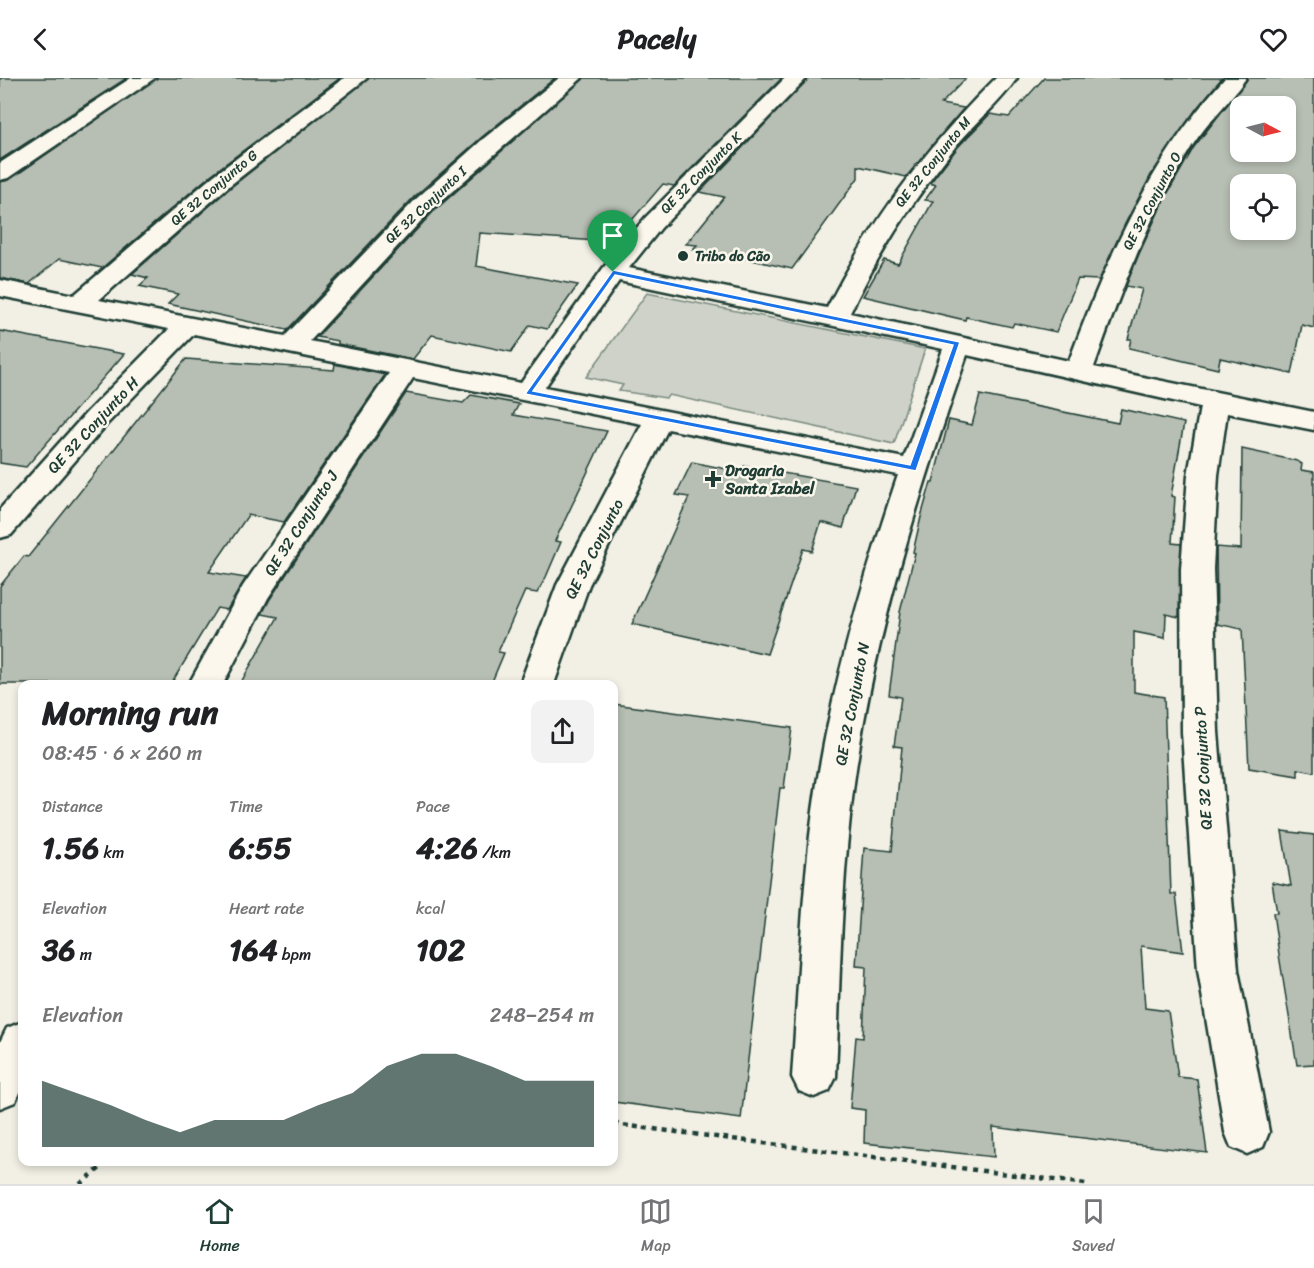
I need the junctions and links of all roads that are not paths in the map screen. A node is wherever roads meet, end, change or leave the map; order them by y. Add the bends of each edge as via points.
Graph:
1 (145, 78) edge
2 (357, 78) edge
3 (572, 78) edge
4 (797, 78) edge
5 (1007, 78) edge
6 (1236, 78) edge
7 (0, 173) edge
8 (613, 272) junction
9 (0, 288) edge
10 (78, 305) junction
11 (835, 317) junction
12 (188, 325) junction
13 (958, 343) junction
14 (292, 345) junction
15 (406, 368) junction
16 (1079, 371) junction
17 (528, 392) junction
18 (1215, 402) junction
19 (660, 417) junction
20 (1314, 421) edge
21 (913, 469) junction
22 (0, 528) edge
23 (208, 680) edge
24 (538, 680) edge
25 (18, 1050) edge
26 (814, 1077) dead end
27 (0, 1087) edge
28 (1247, 1132) dead end

1 - 7 street
2 - 10 street, QE 32 Conjunto G via 220,181
3 - 14 street, QE 32 Conjunto I via 424,204
4 - 8 street, QE 32 Conjunto K via 667,208
5 - 11 street, QE 32 Conjunto M via 963,124 900,201
6 - 16 street, QE 32 Conjunto O via 1216,98 1183,145 1131,236
8 - 11 street
8 - 17 street, QE 32 Conjunto K
9 - 10 street
10 - 12 street
11 - 13 street
12 - 14 street
12 - 22 street, QE 32 Conjunto H via 97,418
13 - 16 street
13 - 21 street, QE 32 Conjunto N
14 - 15 street
15 - 17 street
15 - 23 street, QE 32 Conjunto J via 254,594
16 - 18 street
17 - 19 street
18 - 20 street
18 - 28 street, QE 32 Conjunto P via 1203,475 1197,569 1200,732 1218,970
19 - 21 street
19 - 24 street, QE 32 Conjunto via 573,585
21 - 26 street, QE 32 Conjunto N via 867,634 842,744 827,863
25 - 27 street

